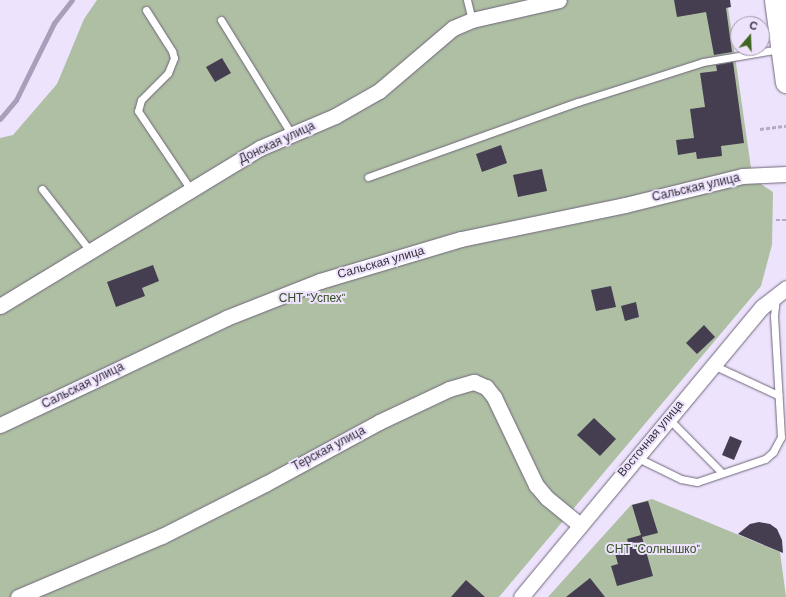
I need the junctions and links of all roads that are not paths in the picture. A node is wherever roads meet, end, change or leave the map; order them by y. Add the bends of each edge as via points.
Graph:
1 (467, 0) edge
2 (559, 0) edge
3 (775, 0) edge
4 (146, 10) dead end
5 (221, 20) dead end
6 (472, 20) junction
7 (781, 49) junction
8 (786, 82) edge
9 (292, 135) junction
10 (786, 174) edge
11 (368, 177) dead end
12 (42, 189) dead end
13 (191, 190) junction
14 (91, 252) junction
15 (781, 291) edge
16 (0, 306) edge
17 (713, 365) junction
18 (778, 395) junction
19 (668, 418) junction
20 (0, 425) edge
21 (636, 457) junction
22 (722, 473) junction
23 (580, 525) junction
24 (18, 597) edge
25 (521, 597) edge

1 - 6 lane
2 - 6 street, Донская улица
3 - 7 street
4 - 13 lane via 174,58 168,73 141,100 138,111
5 - 9 lane
6 - 9 street, Донская улица via 436,39 379,91 335,116
7 - 8 street
7 - 11 lane via 703,62 578,102
9 - 13 street, Донская улица via 260,148
10 - 20 street, Сальская улица via 742,176 625,205 461,239 320,281 226,318
12 - 14 lane
13 - 14 street, Донская улица
14 - 16 street, Донская улица
15 - 17 street, Восточная улица
15 - 18 lane via 774,316
17 - 18 lane
17 - 19 street, Восточная улица
18 - 22 lane via 781,437 778,445 765,459
19 - 21 street, Восточная улица
19 - 22 lane
21 - 22 lane via 688,481 697,482
21 - 23 street, Восточная улица
23 - 24 street, Терская улица via 547,498 536,485 494,397 486,387 474,382 449,389 379,422 162,536
23 - 25 street, Восточная улица

